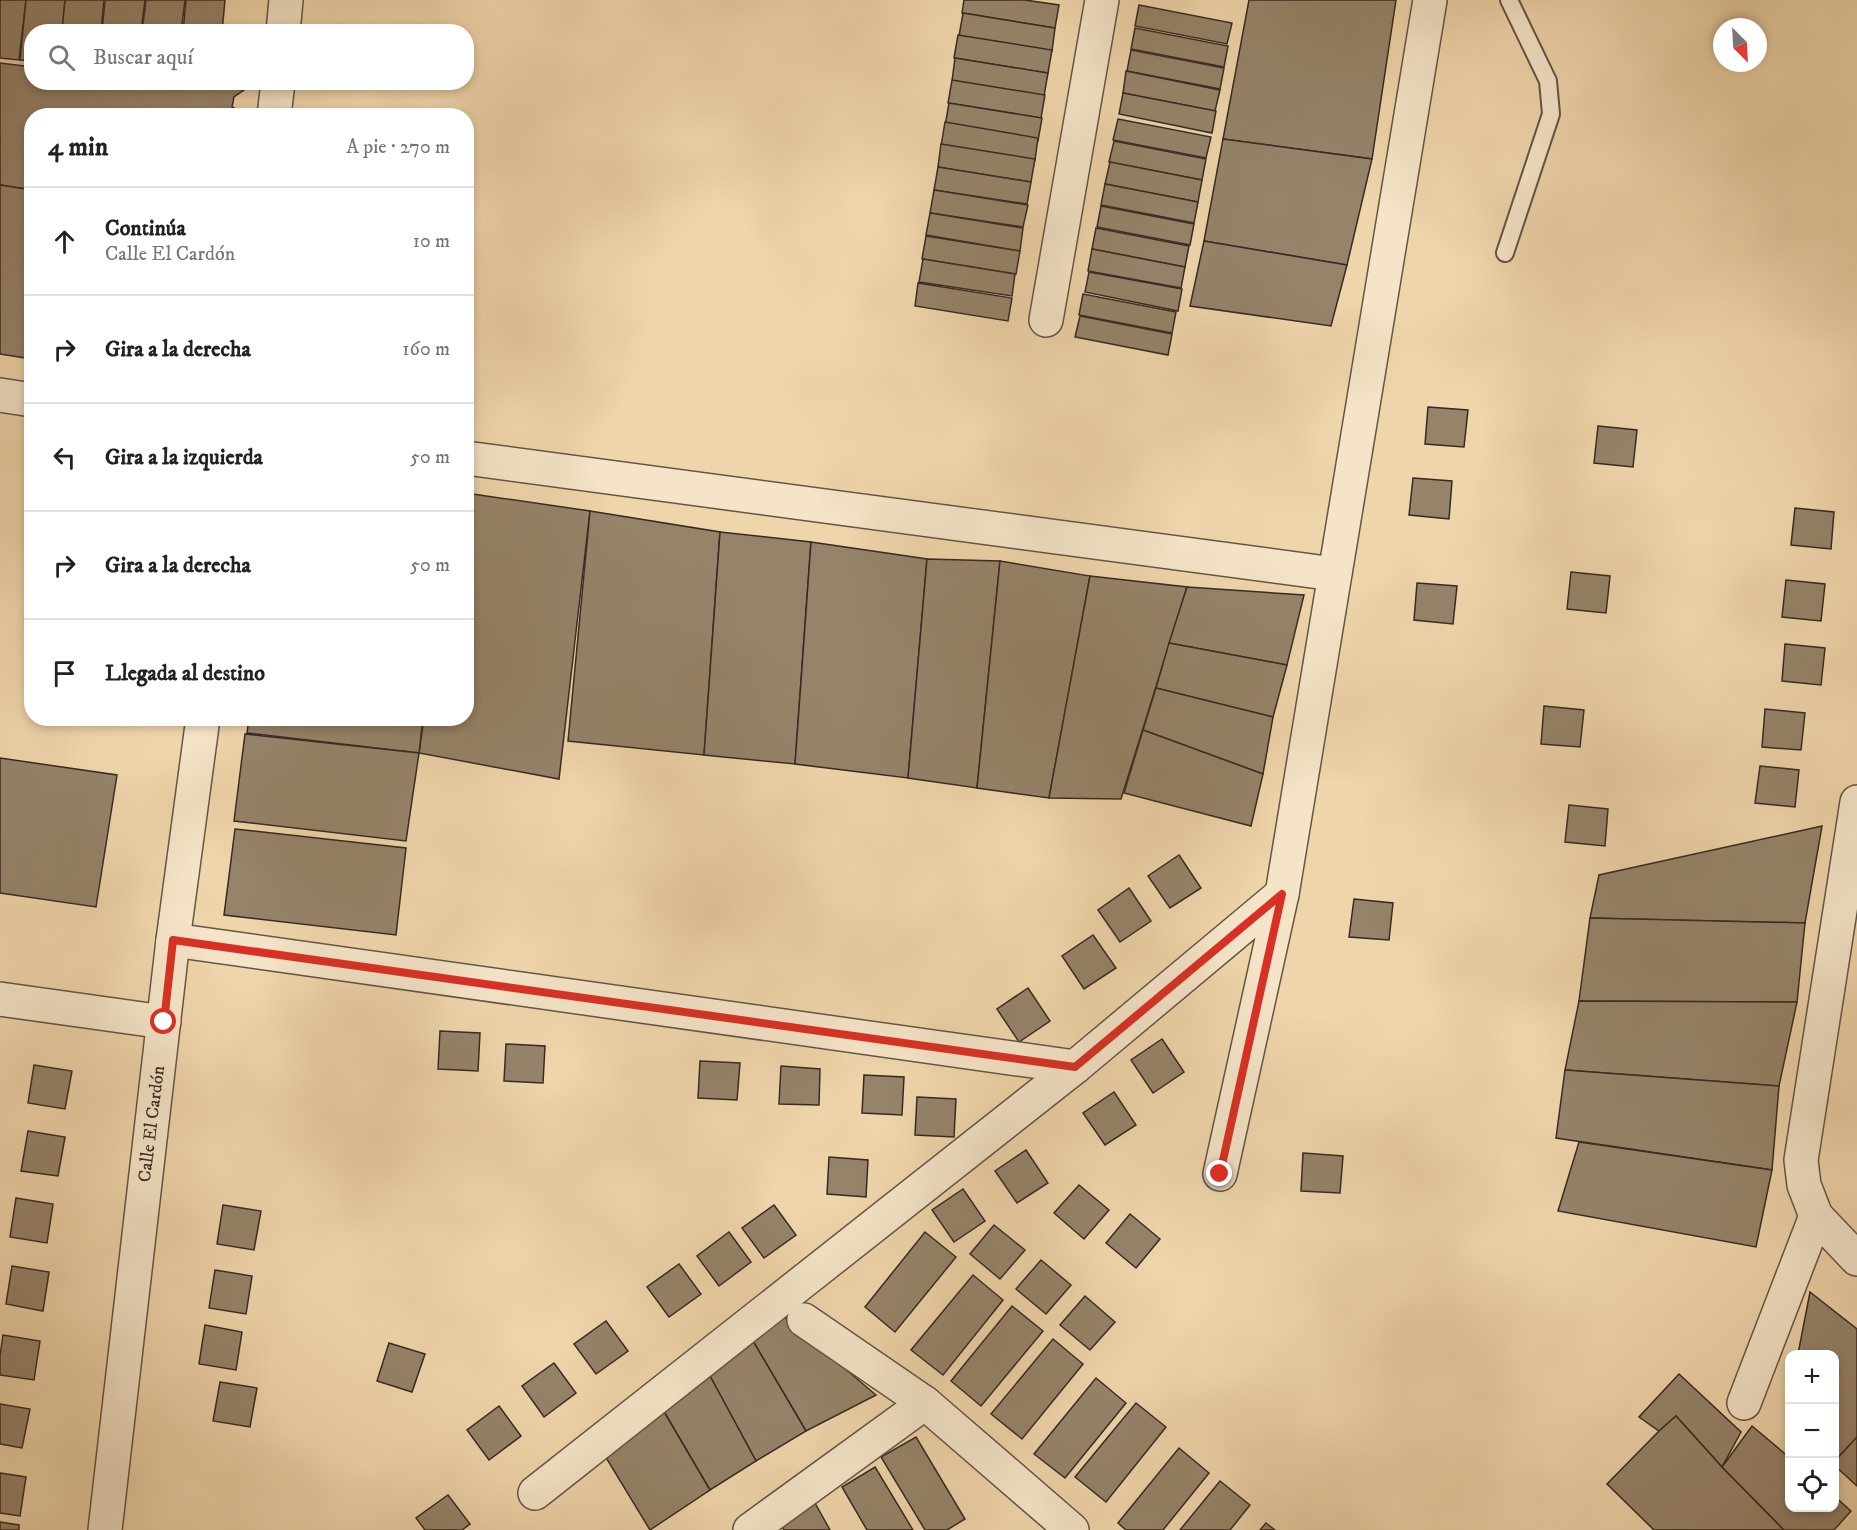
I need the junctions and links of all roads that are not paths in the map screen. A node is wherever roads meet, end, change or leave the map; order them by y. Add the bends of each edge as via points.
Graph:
1 (286, 0) edge
2 (1102, 0) edge
3 (1430, 0) edge
4 (1509, 0) edge
5 (284, 24) edge
6 (277, 90) edge
7 (275, 108) edge
8 (1505, 253) dead end
9 (1046, 320) dead end
10 (0, 395) edge
11 (24, 399) edge
12 (474, 459) edge
13 (1334, 574) junction
14 (202, 726) edge
15 (1857, 802) edge
16 (1282, 894) junction
17 (173, 940) junction
18 (0, 999) edge
19 (164, 1022) junction
20 (1075, 1067) junction
21 (1220, 1174) dead end
22 (1816, 1216) junction
23 (1857, 1259) edge
24 (804, 1320) dead end
25 (925, 1402) junction
26 (1744, 1403) dead end
27 (535, 1493) dead end
28 (105, 1530) edge
29 (750, 1530) edge
30 (1072, 1530) edge

1 - 5 street
2 - 9 street
3 - 13 street
4 - 8 lane via 1548,81 1551,114
6 - 7 street
10 - 11 street
12 - 13 street
13 - 16 street
14 - 17 street, Calle El Cardón
15 - 22 street via 1801,1160 1804,1185
16 - 20 street
16 - 21 street
17 - 19 street, Calle El Cardón
17 - 20 street
18 - 19 street
19 - 28 street, Calle El Cardón
20 - 27 street
22 - 23 street
22 - 26 street
24 - 25 street
25 - 29 street
25 - 30 street

